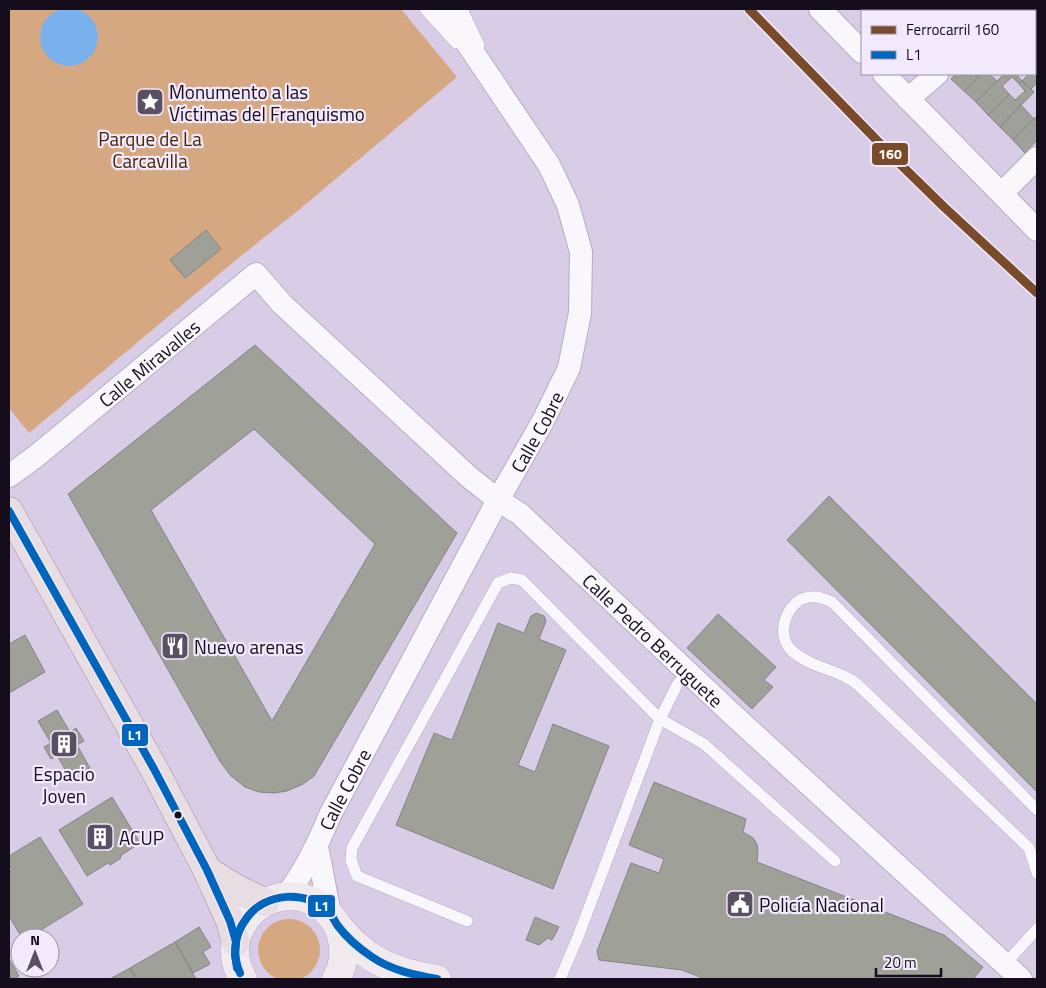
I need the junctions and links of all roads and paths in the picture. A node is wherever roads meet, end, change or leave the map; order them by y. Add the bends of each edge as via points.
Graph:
1 (425, 9) edge
2 (444, 9) edge
3 (462, 9) edge
4 (820, 9) edge
5 (861, 51) edge
6 (885, 75) edge
7 (936, 75) edge
8 (505, 99) junction
9 (908, 99) junction
10 (1037, 158) edge
11 (1002, 194) junction
12 (1037, 230) edge
13 (282, 304) joint
14 (9, 476) edge
15 (498, 500) junction
16 (12, 526) edge
17 (688, 672) junction
18 (660, 720) junction
19 (1037, 810) edge
20 (317, 847) junction
21 (835, 861) dead end
22 (207, 870) junction
23 (1037, 873) edge
24 (276, 899) junction
25 (334, 920) junction
26 (467, 920) dead end
27 (1037, 928) edge
28 (237, 967) edge
29 (999, 972) edge
30 (336, 979) edge
31 (437, 979) edge
32 (560, 979) edge
33 (1021, 979) edge

1 - 8 lane
2 - 8 street, Calle Cobre
3 - 8 lane
4 - 5 street
6 - 9 street
7 - 9 street
8 - 15 street, Calle Cobre via 549,165 568,205 581,252 580,313 569,368 543,422
9 - 11 street
10 - 11 street
11 - 12 street
13 - 14 street, Calle Miravalles via 256,274
13 - 15 street, Calle Pedro Berruguete
15 - 17 street, Calle Pedro Berruguete via 520,514
15 - 20 street, Calle Cobre via 330,815
16 - 22 main road via 154,769
17 - 18 lane via 677,685
17 - 29 street, Calle Pedro Berruguete
18 - 21 lane via 704,744
18 - 26 lane via 522,580 511,578 498,583 352,848 357,876
18 - 32 lane
19 - 23 lane via 832,602 817,596 801,599 791,608 784,623 784,638 791,650 804,660 857,684 1029,848
20 - 24 street, Calle Cobre via 297,882
20 - 25 street, Calle Cobre
22 - 24 main road via 250,896
22 - 28 main road via 230,921
24 - 25 main road via 302,898 317,904
24 - 28 main road via 254,909 245,918 239,930
25 - 30 main road via 344,944 343,962
25 - 31 main road via 358,948 379,962 415,976
27 - 29 lane
29 - 33 street, Calle Pedro Berruguete

